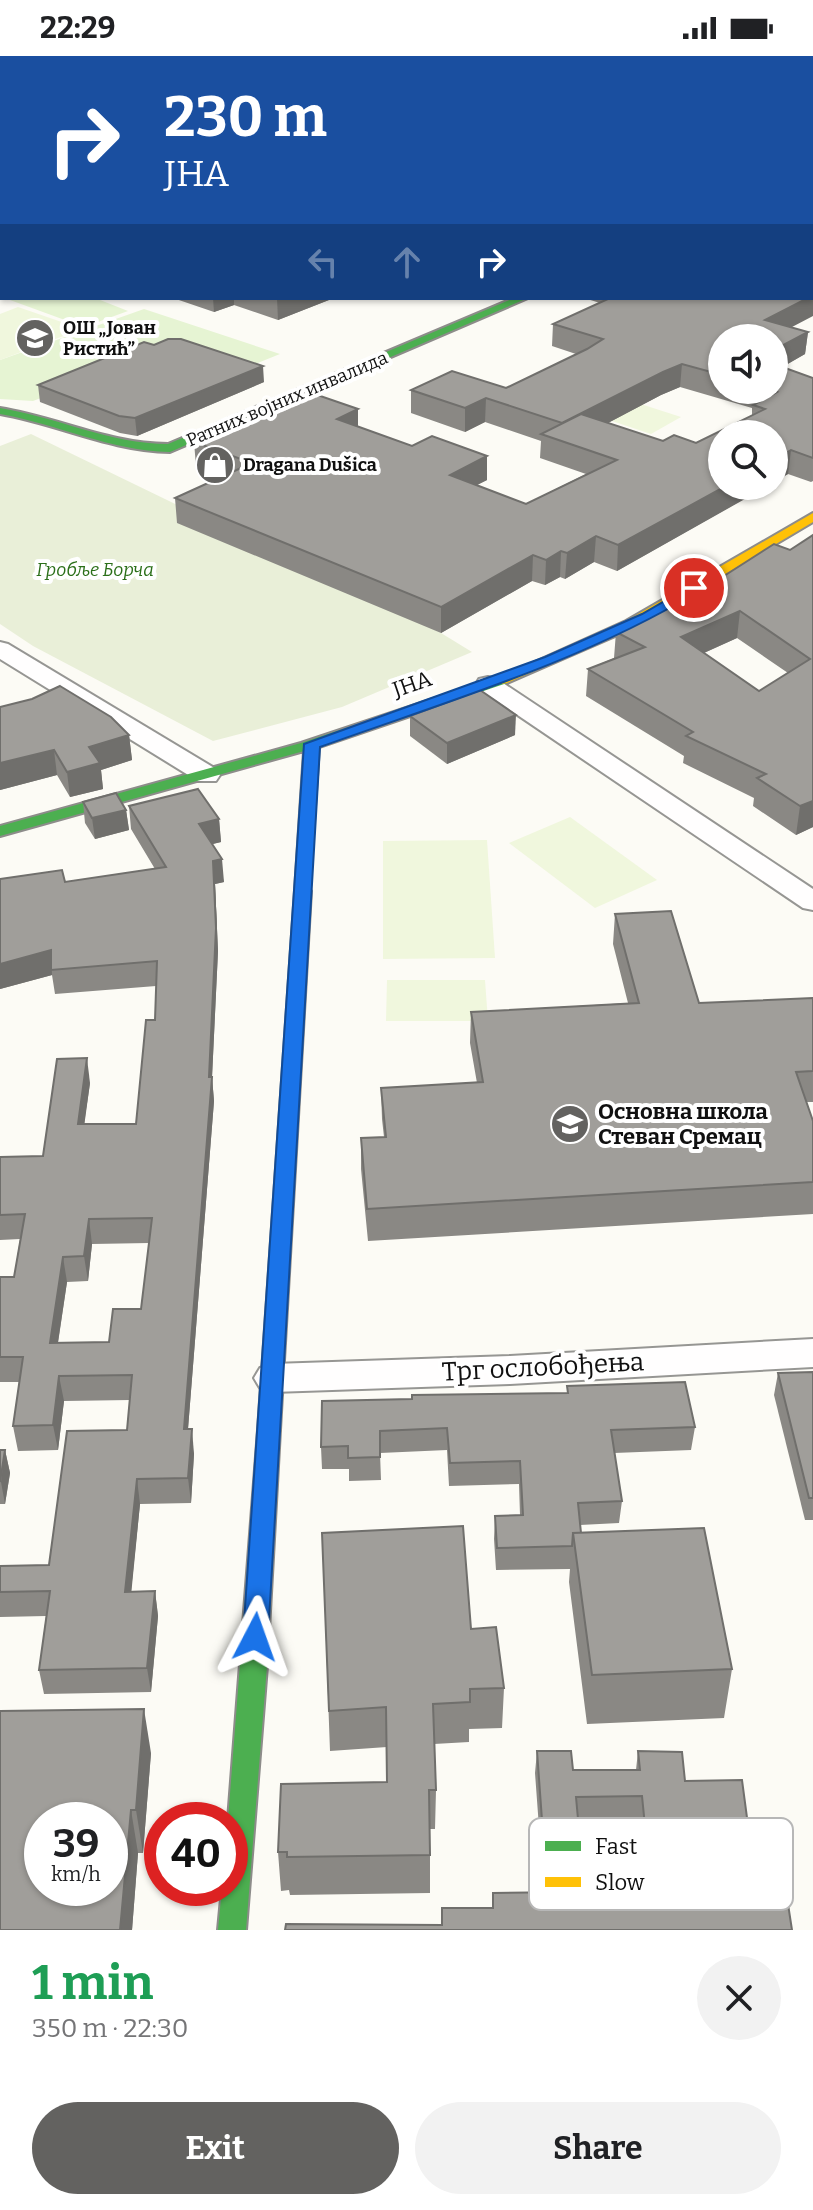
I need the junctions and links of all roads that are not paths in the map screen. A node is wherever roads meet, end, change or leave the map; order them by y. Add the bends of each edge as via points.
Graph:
1 (518, 300) edge
2 (0, 411) edge
3 (813, 517) edge
4 (0, 649) edge
5 (488, 684) junction
6 (312, 744) junction
7 (207, 775) junction
8 (0, 831) edge
9 (813, 902) edge
10 (813, 1353) edge
11 (273, 1378) junction
12 (232, 1930) edge

1 - 2 street, Ратних војних инвалида via 170,448 121,447 46,420
3 - 5 street, ЈНА via 647,617
4 - 7 street
5 - 6 street, ЈНА
5 - 9 street
6 - 7 street, ЈНА
6 - 11 street
7 - 8 street, ЈНА
10 - 11 street, Трг ослобођења
11 - 12 street

